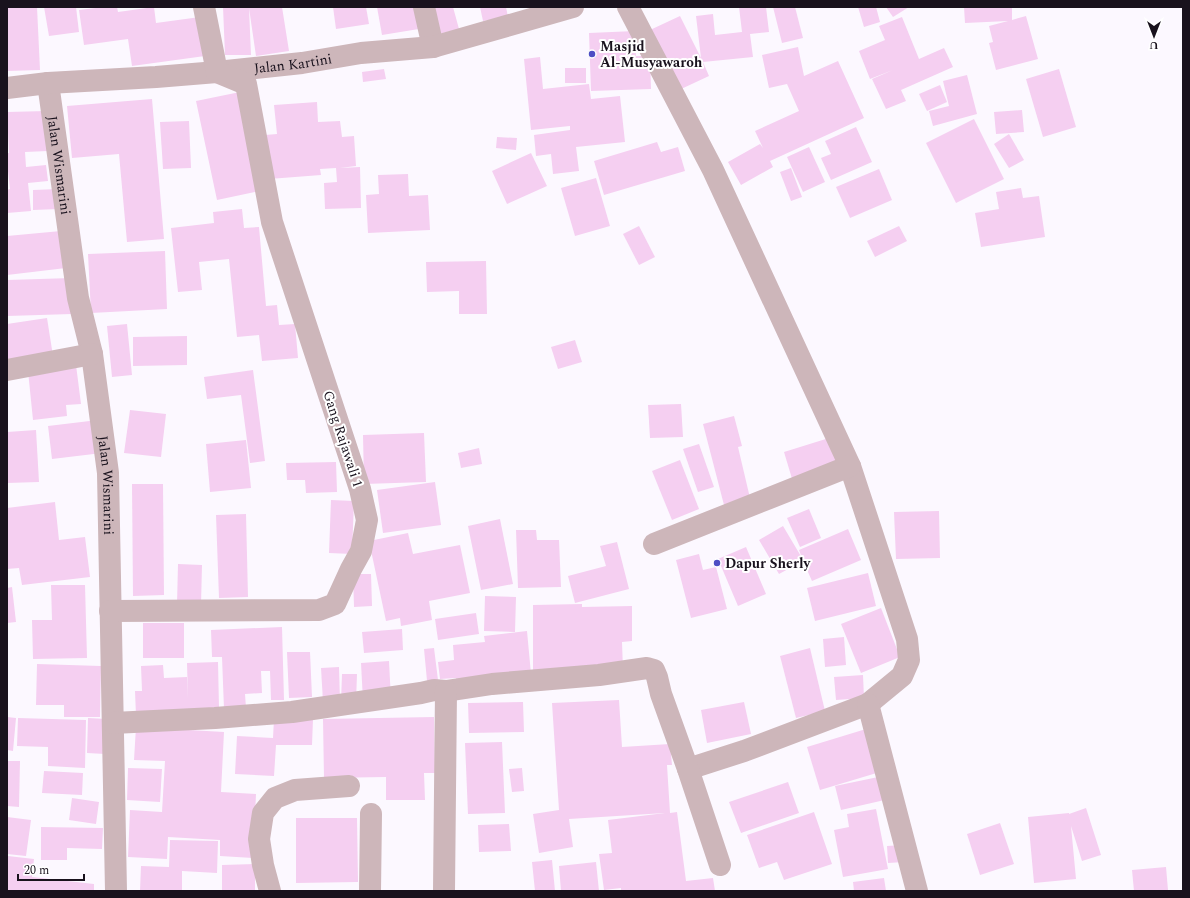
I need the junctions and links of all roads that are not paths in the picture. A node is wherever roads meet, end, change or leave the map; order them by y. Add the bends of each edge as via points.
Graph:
1 (204, 7) edge
2 (424, 7) edge
3 (572, 7) edge
4 (628, 7) edge
5 (433, 47) junction
6 (217, 72) junction
7 (48, 83) junction
8 (7, 88) edge
9 (92, 354) junction
10 (7, 370) edge
11 (850, 466) junction
12 (654, 544) dead end
13 (110, 611) junction
14 (446, 691) junction
15 (868, 704) junction
16 (113, 723) junction
17 (688, 769) junction
18 (348, 786) dead end
19 (371, 814) dead end
20 (720, 865) dead end
21 (116, 891) edge
22 (270, 891) edge
23 (370, 891) edge
24 (444, 891) edge
25 (917, 891) edge

1 - 6 street
2 - 5 street
3 - 5 street, Jalan Kartini
4 - 11 street via 713,170
5 - 6 street, Jalan Kartini via 361,53 302,63
6 - 7 street, Jalan Kartini
6 - 13 street, Gang Rajawali 1 via 246,84 272,222 360,489 366,520 361,551 335,604 319,610
7 - 8 street, Jalan Kartini
7 - 9 street, Jalan Wismarini via 78,298
9 - 10 street
9 - 13 street, Jalan Wismarini via 108,473
11 - 12 street
11 - 15 street via 907,639 909,660 902,676
13 - 16 street, Jalan Wismarini
14 - 16 street via 434,690 292,712
14 - 17 street via 647,668 654,670 660,694
14 - 24 street
15 - 17 street via 744,751
15 - 25 street
16 - 21 street, Jalan Wismarini
17 - 20 street
18 - 22 street via 295,790 275,798 263,813 259,838
19 - 23 street

